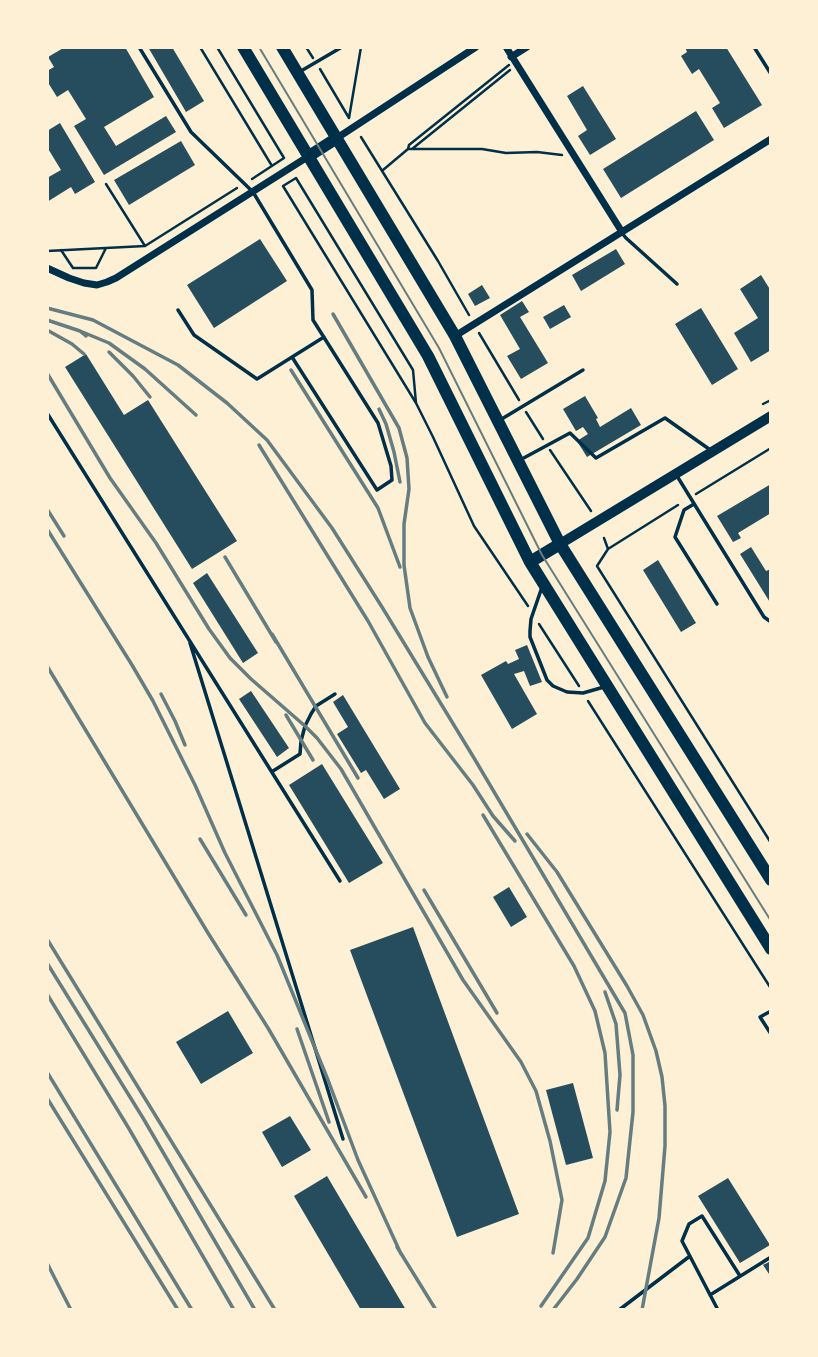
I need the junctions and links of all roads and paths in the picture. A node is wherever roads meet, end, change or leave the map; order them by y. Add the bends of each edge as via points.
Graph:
1 (139, 47) edge
2 (200, 47) edge
3 (217, 47) edge
4 (243, 47) edge
5 (282, 47) edge
6 (306, 47) edge
7 (341, 47) edge
8 (361, 47) edge
9 (476, 47) edge
10 (506, 47) edge
11 (527, 47) edge
12 (754, 47) edge
13 (514, 61) junction
14 (316, 62) junction
15 (298, 74) junction
16 (771, 75) edge
17 (337, 138) junction
18 (771, 139) edge
19 (410, 149) junction
20 (309, 156) junction
21 (575, 158) junction
22 (272, 166) junction
23 (382, 171) dead end
24 (244, 183) junction
25 (106, 184) dead end
26 (253, 192) junction
27 (622, 232) junction
28 (145, 246) junction
29 (106, 248) junction
30 (61, 250) junction
31 (47, 251) edge
32 (47, 268) edge
33 (677, 284) dead end
34 (178, 310) dead end
35 (455, 335) junction
36 (324, 337) junction
37 (292, 357) junction
38 (583, 370) dead end
39 (771, 400) edge
40 (416, 403) junction
41 (763, 404) dead end
42 (47, 413) edge
43 (771, 416) edge
44 (498, 422) junction
45 (712, 452) junction
46 (519, 461) junction
47 (676, 474) junction
48 (694, 504) junction
49 (604, 538) dead end
50 (561, 544) junction
51 (530, 562) junction
52 (543, 584) junction
53 (716, 604) dead end
54 (533, 613) junction
55 (771, 622) edge
56 (189, 638) junction
57 (606, 686) junction
58 (583, 693) junction
59 (335, 694) dead end
60 (273, 771) junction
61 (771, 843) edge
62 (771, 880) edge
63 (340, 881) dead end
64 (771, 949) edge
65 (770, 987) edge
66 (771, 1011) edge
67 (771, 1034) edge
68 (343, 1139) dead end
69 (690, 1256) junction
70 (771, 1257) edge
71 (740, 1276) junction
72 (710, 1295) junction
73 (619, 1310) edge
74 (718, 1310) edge

1 - 24 lane via 191,132
2 - 22 path
3 - 22 path via 284,158
4 - 20 main road
5 - 15 main road
6 - 14 path
7 - 14 lane
8 - 14 path via 349,118
9 - 17 street
10 - 13 street
11 - 13 street
12 - 16 lane
13 - 19 path via 409,145
13 - 21 street
14 - 15 lane
15 - 17 main road
17 - 20 main road
17 - 35 main road
18 - 27 street
19 - 21 path via 482,149
19 - 23 path
20 - 26 street
20 - 51 main road via 428,356
21 - 27 street
22 - 24 path
24 - 26 lane
24 - 28 path
25 - 28 path
26 - 32 street via 107,282 84,283
26 - 36 lane via 312,289 313,320
27 - 33 lane
27 - 35 street
28 - 29 path
29 - 30 path
29 - 30 path via 96,268 73,268
30 - 31 path
34 - 37 lane via 194,335 257,379
35 - 44 main road
36 - 37 lane
36 - 37 lane via 378,423 392,481 377,490
38 - 44 lane
39 - 41 path
40 - 40 path via 284,186 296,178 412,370
40 - 54 path via 474,526
42 - 56 lane
43 - 45 main road
44 - 46 main road
45 - 46 lane via 664,418 596,458 570,433
45 - 47 main road
46 - 50 main road
47 - 48 lane
47 - 50 main road
48 - 53 lane via 684,510 675,537
48 - 55 lane
49 - 61 path via 608,549 597,566
50 - 51 main road
50 - 62 main road
51 - 52 main road
52 - 54 lane
52 - 57 main road
54 - 58 path
54 - 58 lane via 530,637 547,680 560,690
56 - 60 lane
56 - 68 lane
57 - 58 lane
57 - 64 main road
58 - 65 path
59 - 60 lane via 311,714 300,754
60 - 63 lane
66 - 67 lane via 760,1017
69 - 71 lane via 682,1241 689,1224 702,1216
69 - 72 lane
69 - 73 lane
70 - 71 lane
71 - 72 lane
72 - 74 lane

